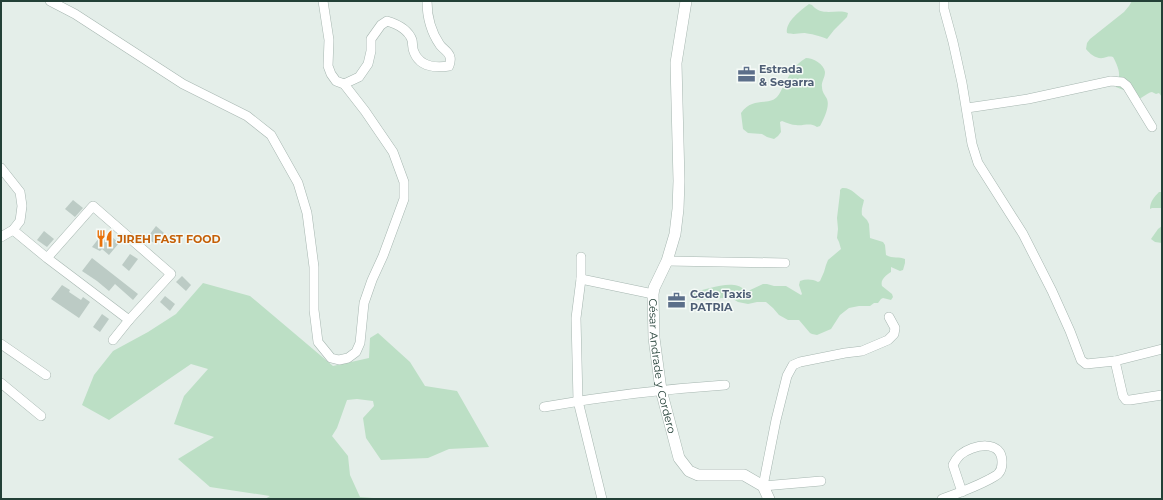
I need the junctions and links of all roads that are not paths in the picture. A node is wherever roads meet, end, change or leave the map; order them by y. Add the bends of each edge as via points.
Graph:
1 (50, 1) edge
2 (323, 1) edge
3 (427, 1) edge
4 (686, 1) edge
5 (944, 1) edge
6 (344, 84) junction
7 (966, 108) junction
8 (1152, 127) dead end
9 (1, 168) edge
10 (13, 230) junction
11 (1, 237) edge
12 (581, 257) dead end
13 (47, 258) junction
14 (667, 261) junction
15 (785, 263) dead end
16 (581, 279) junction
17 (654, 294) junction
18 (889, 316) dead end
19 (129, 320) junction
20 (113, 340) dead end
21 (1, 344) edge
22 (1162, 349) edge
23 (1115, 361) junction
24 (46, 375) dead end
25 (1, 383) edge
26 (725, 384) dead end
27 (661, 390) junction
28 (1162, 394) edge
29 (578, 401) junction
30 (544, 407) dead end
31 (41, 416) dead end
32 (821, 481) dead end
33 (763, 486) junction
34 (962, 492) junction
35 (602, 499) edge
36 (769, 499) edge
37 (942, 499) edge

1 - 6 street via 75,14 183,84 247,116 271,135 298,182 308,213 318,342 331,358 339,360 348,358 356,352 360,343 364,303 404,199 404,182 393,152
2 - 6 street via 329,40 330,74 336,81
3 - 6 street via 428,21 439,44 450,55 449,66 432,67 425,64 413,51 411,38 405,30 387,21 381,25 372,39 368,64 359,77
4 - 14 street, César Andrade y Cordero via 676,63 678,209 675,234
5 - 7 street
7 - 8 street via 1122,82
7 - 23 street via 978,163 1023,234 1070,330 1081,360 1086,364
9 - 10 street via 20,192 20,221
10 - 11 street
10 - 13 street
12 - 16 street
13 - 19 street
13 - 19 street via 93,206 171,274
14 - 15 street
14 - 17 street, César Andrade y Cordero via 654,288
16 - 17 street
16 - 29 street via 576,318
17 - 27 street, César Andrade y Cordero via 654,338
18 - 33 street via 894,334 888,340 862,351 793,365 787,376
19 - 20 street
21 - 24 street
22 - 23 street
23 - 28 street via 1126,400
25 - 31 street
26 - 27 street
27 - 29 street
27 - 33 street, César Andrade y Cordero via 678,458 689,471 698,475 744,475
29 - 30 street
29 - 35 street
32 - 33 street
33 - 36 street
34 - 34 street via 998,474 1002,469 1002,456 999,450 984,445 971,449 956,459 953,465
34 - 37 street

